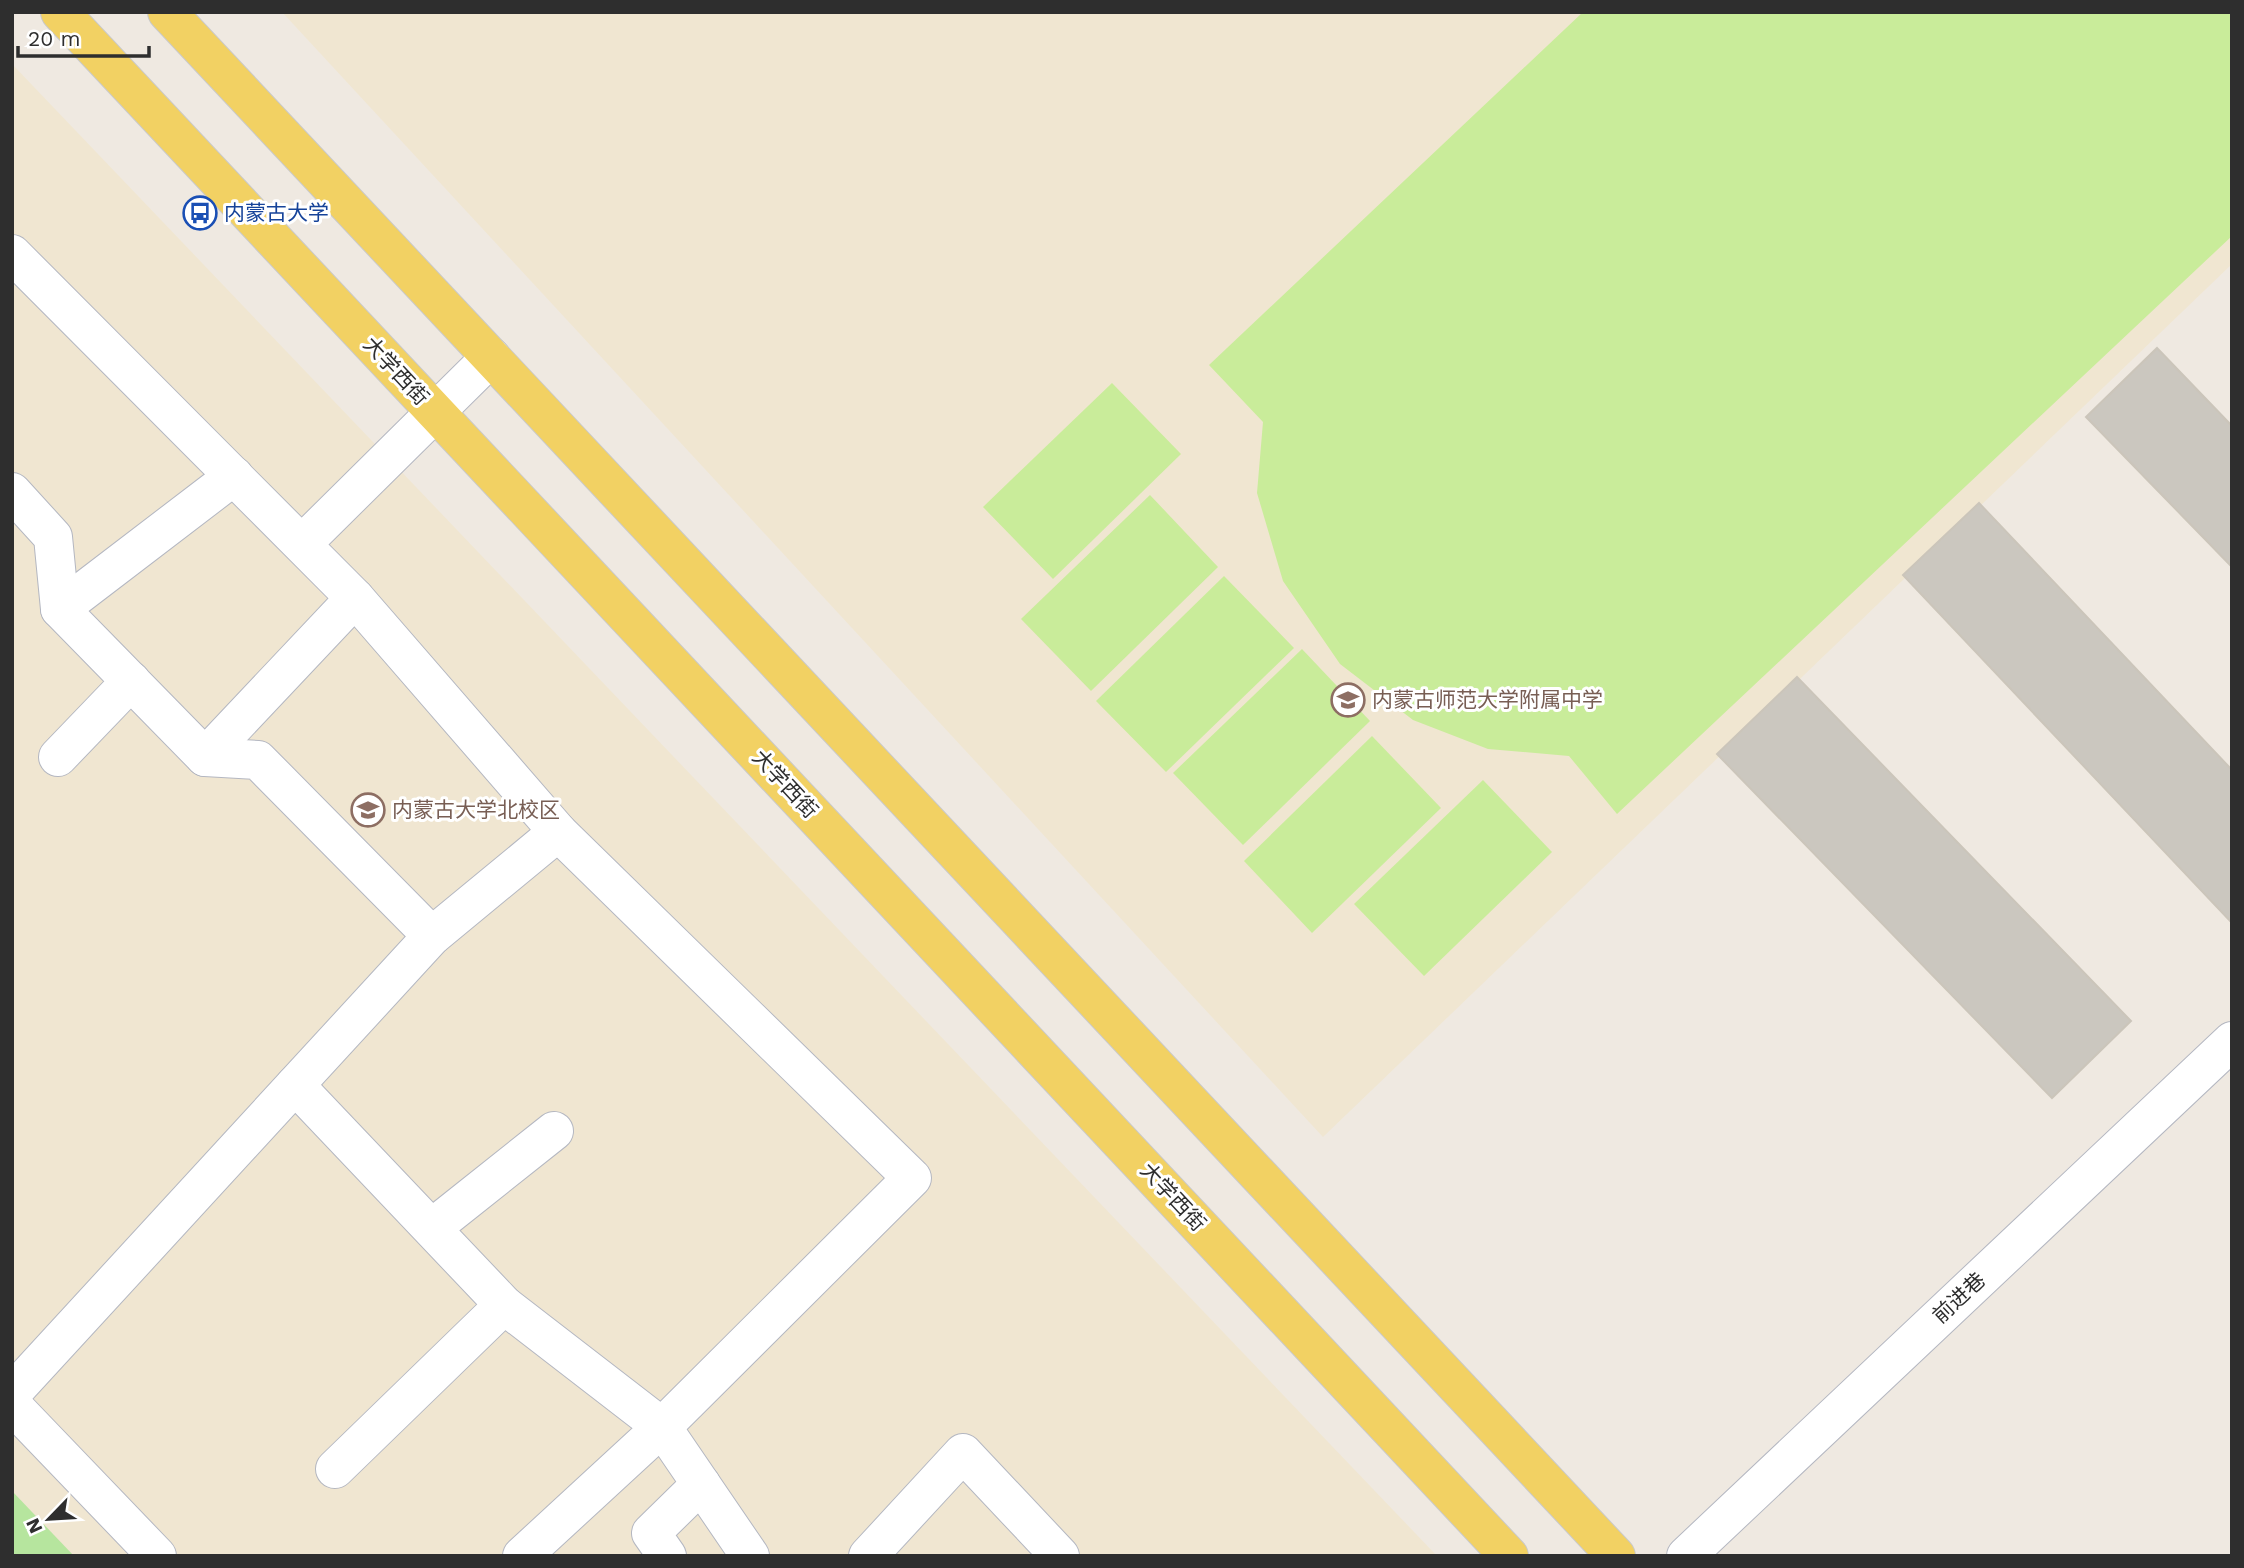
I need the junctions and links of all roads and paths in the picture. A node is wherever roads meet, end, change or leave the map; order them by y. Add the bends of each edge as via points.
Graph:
1 (60, 12) edge
2 (167, 12) edge
3 (12, 254) edge
4 (491, 357) junction
5 (435, 412) junction
6 (234, 476) junction
7 (12, 492) edge
8 (302, 544) junction
9 (355, 598) junction
10 (60, 609) junction
11 (131, 681) junction
12 (58, 757) dead end
13 (205, 757) junction
14 (558, 832) junction
15 (432, 936) junction
16 (2232, 1041) edge
17 (295, 1085) junction
18 (555, 1131) dead end
19 (432, 1228) junction
20 (504, 1305) junction
21 (12, 1393) edge
22 (12, 1405) edge
23 (662, 1427) junction
24 (335, 1469) dead end
25 (701, 1484) junction
26 (157, 1556) edge
27 (523, 1556) edge
28 (667, 1556) edge
29 (750, 1556) edge
30 (868, 1556) edge
31 (1060, 1556) edge
32 (1509, 1556) edge
33 (1616, 1556) edge
34 (1686, 1556) edge

1 - 5 main road, 大学西街
2 - 4 main road
3 - 6 street
4 - 5 street
4 - 33 main road
5 - 8 street
5 - 32 main road, 大学西街
6 - 8 street
6 - 10 street
7 - 10 street via 53,537
8 - 9 street
9 - 13 street
9 - 14 street
10 - 11 street
11 - 12 street
11 - 13 street
13 - 15 street via 258,760
14 - 15 street
14 - 23 street via 912,1178
15 - 17 street
16 - 34 street, 前进巷
17 - 19 street
17 - 21 street
18 - 19 street
19 - 20 street
20 - 23 street
20 - 24 street
22 - 26 street
23 - 25 street
23 - 27 street
25 - 28 street via 651,1533
25 - 29 street
30 - 31 street via 963,1453

